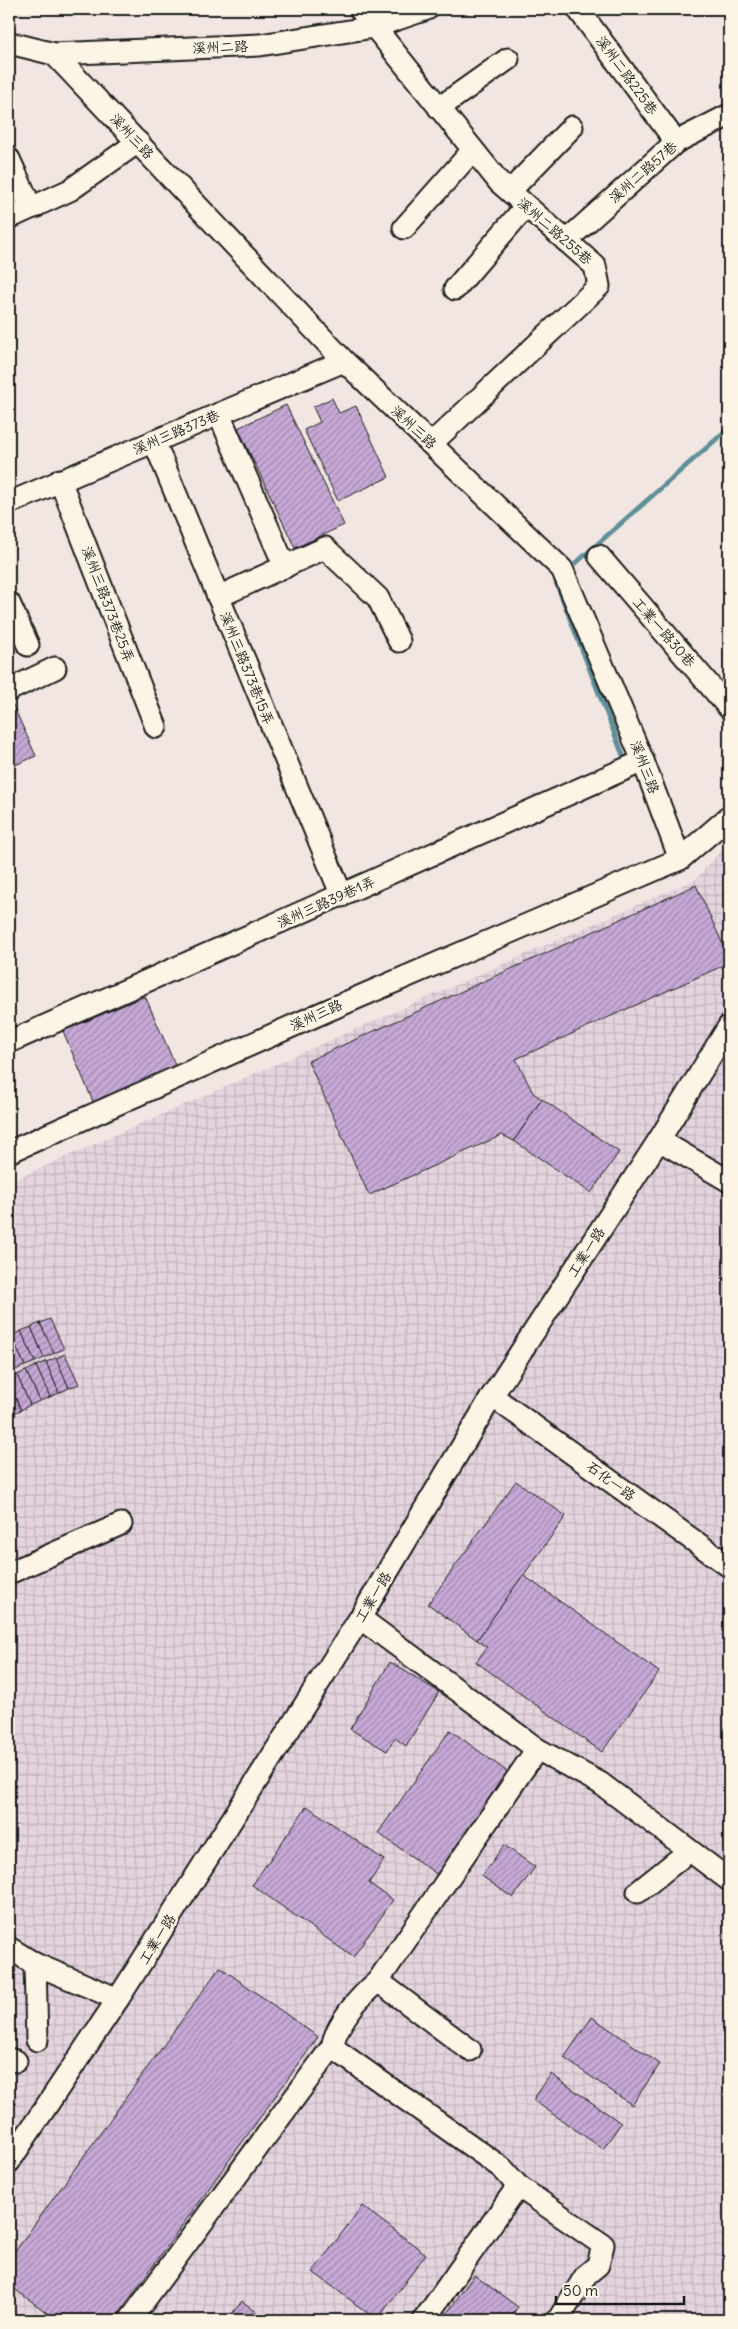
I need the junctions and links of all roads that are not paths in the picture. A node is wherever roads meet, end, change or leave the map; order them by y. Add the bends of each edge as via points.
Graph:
1 (360, 9) edge
2 (427, 9) edge
3 (578, 9) edge
4 (374, 27) junction
5 (9, 45) edge
6 (54, 54) junction
7 (508, 59) dead end
8 (439, 108) junction
9 (729, 115) edge
10 (572, 126) dead end
11 (138, 142) junction
12 (676, 142) junction
13 (473, 150) junction
14 (9, 159) edge
15 (510, 191) junction
16 (35, 206) junction
17 (526, 206) junction
18 (9, 218) edge
19 (404, 228) dead end
20 (566, 241) junction
21 (455, 289) dead end
22 (344, 361) junction
23 (219, 414) junction
24 (154, 441) junction
25 (432, 443) junction
26 (60, 480) junction
27 (9, 503) edge
28 (599, 556) dead end
29 (285, 567) junction
30 (218, 597) junction
31 (9, 603) edge
32 (399, 641) dead end
33 (28, 645) dead end
34 (55, 668) dead end
35 (9, 690) edge
36 (729, 708) edge
37 (156, 727) dead end
38 (643, 761) junction
39 (729, 817) edge
40 (680, 859) junction
41 (342, 896) junction
42 (729, 1026) edge
43 (9, 1042) edge
44 (659, 1140) junction
45 (9, 1152) edge
46 (729, 1182) edge
47 (492, 1396) junction
48 (121, 1524) dead end
49 (729, 1566) edge
50 (9, 1573) edge
51 (360, 1618) junction
52 (538, 1749) junction
53 (689, 1851) junction
54 (729, 1880) edge
55 (638, 1892) dead end
56 (9, 1948) edge
57 (35, 1964) junction
58 (378, 1981) junction
59 (118, 2000) junction
60 (37, 2040) dead end
61 (332, 2047) junction
62 (470, 2050) dead end
63 (9, 2162) edge
64 (518, 2186) junction
65 (130, 2320) edge
66 (424, 2320) edge
67 (558, 2320) edge

1 - 4 street, 溪州二路255巷
2 - 4 street, 溪州二路
3 - 12 street, 溪州二路225巷
4 - 6 street, 溪州二路 via 260,45
4 - 8 street, 溪州二路255巷
5 - 6 street, 溪州二路
6 - 11 street, 溪州三路
7 - 8 street
8 - 13 street, 溪州二路255巷
9 - 12 street, 溪州二路57巷
10 - 15 street
11 - 16 street via 70,190
11 - 22 street, 溪州三路
12 - 20 street, 溪州二路57巷
13 - 15 street, 溪州二路255巷
13 - 19 street
14 - 16 street via 28,201
15 - 17 street, 溪州二路255巷
16 - 18 street
17 - 20 street, 溪州二路255巷
17 - 21 street
20 - 25 street, 溪州二路255巷 via 595,266 599,286
22 - 23 street, 溪州三路373巷
22 - 25 street, 溪州三路
23 - 24 street, 溪州三路373巷
23 - 29 street
24 - 26 street, 溪州三路373巷
24 - 30 street, 溪州三路373巷15弄
25 - 38 street, 溪州三路 via 562,569
26 - 27 street, 溪州三路373巷
26 - 37 street, 溪州三路373巷25弄
28 - 36 street, 工業一路30巷
29 - 30 street
29 - 32 street via 325,548 378,598
30 - 41 street, 溪州三路373巷15弄
31 - 33 street
34 - 35 street
38 - 40 street, 溪州三路
38 - 41 street, 溪州三路39巷1弄
39 - 40 street, 溪州三路
40 - 45 street, 溪州三路
41 - 43 street, 溪州三路39巷1弄
42 - 44 street, 工業一路
44 - 46 street
44 - 47 street, 工業一路
47 - 49 street, 石化一路
47 - 51 street, 工業一路
48 - 50 street
51 - 52 street
51 - 59 street, 工業一路
52 - 53 street via 600,1783
52 - 58 street
53 - 54 street
53 - 55 street
56 - 57 street
57 - 59 street
57 - 60 street
58 - 61 street via 363,1994 334,2034
58 - 62 street
59 - 63 street, 工業一路
61 - 64 street via 502,2168
61 - 65 street
64 - 66 street
64 - 67 street via 603,2245 598,2265 586,2275

